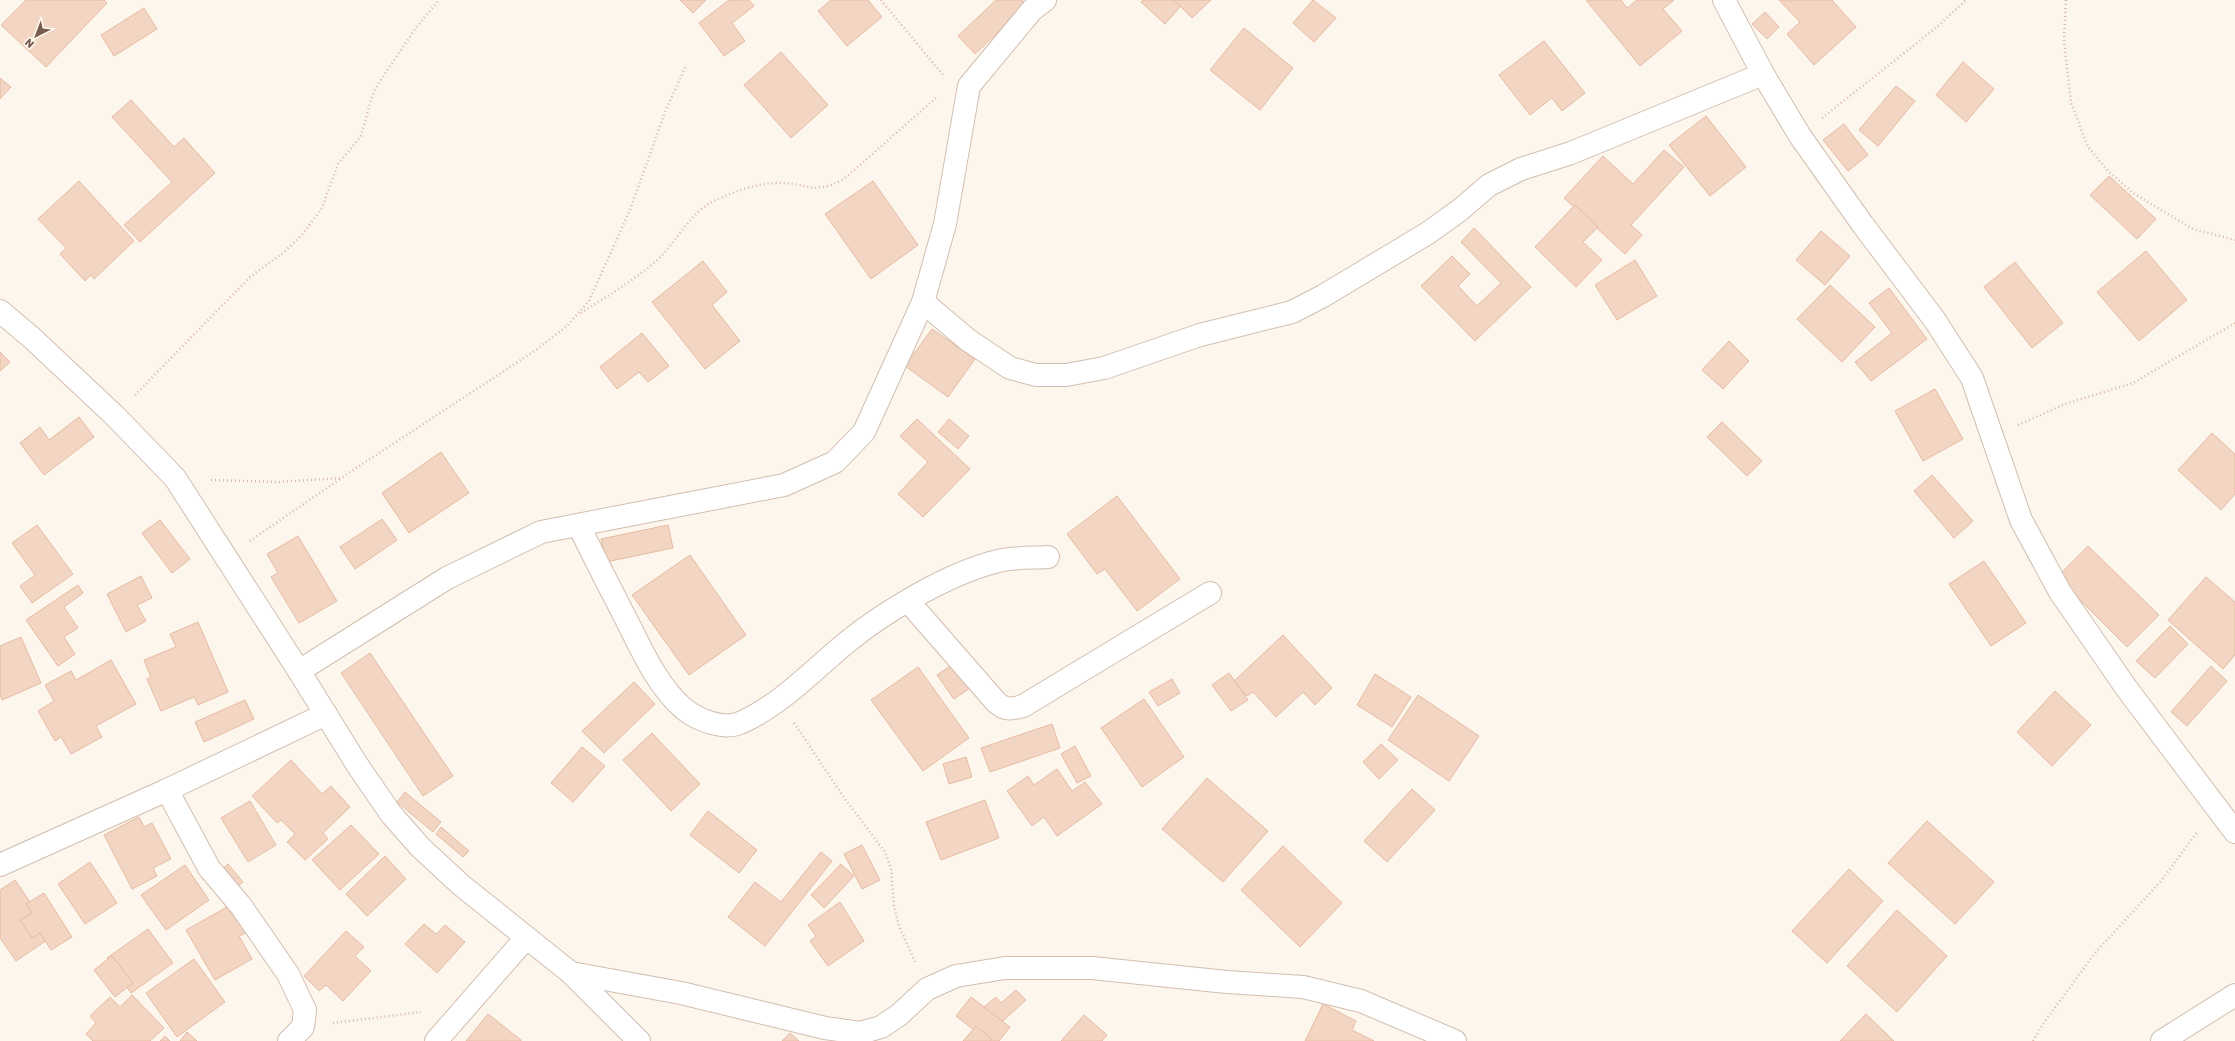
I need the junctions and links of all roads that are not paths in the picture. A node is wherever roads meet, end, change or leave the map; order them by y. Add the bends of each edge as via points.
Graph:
1 (1045, 0) edge
2 (1724, 0) edge
3 (1763, 74) junction
4 (923, 302) junction
5 (0, 311) edge
6 (579, 526) junction
7 (1048, 557) dead end
8 (1210, 593) dead end
9 (908, 601) junction
10 (299, 671) junction
11 (326, 714) junction
12 (167, 790) junction
13 (2235, 832) edge
14 (0, 864) edge
15 (526, 938) junction
16 (571, 974) junction
17 (2235, 994) edge
18 (296, 1034) edge
19 (436, 1041) edge
20 (640, 1041) edge
21 (1454, 1041) edge
22 (2162, 1041) edge

1 - 4 street via 1032,10 969,86 958,92 945,224
2 - 3 street
3 - 4 street via 1571,153 1521,169 1489,185 1460,210 1428,232 1292,312 1200,335 1104,368 1066,375 1036,375 1010,368 968,340
3 - 13 street via 1800,136 1934,319 1972,378 2021,520 2060,592 2127,689
4 - 6 street via 864,432 835,462 784,485
5 - 10 street via 115,416 175,478
6 - 9 street via 649,663 667,689 684,709 704,720 721,725 739,723 779,701 847,642
6 - 10 street via 542,532 447,578
7 - 9 street via 999,560 962,572
8 - 9 street via 1023,706 1010,710 996,702
10 - 11 street
11 - 12 street
11 - 15 street via 392,814 420,847 461,885
12 - 14 street
12 - 18 street via 209,868 241,906 288,974 305,1010
15 - 16 street
15 - 19 street
16 - 20 street
16 - 21 street via 680,993 825,1028 860,1033 881,1027 899,1015 927,988 956,976 1005,968 1092,968 1303,988 1361,1001
17 - 22 street

